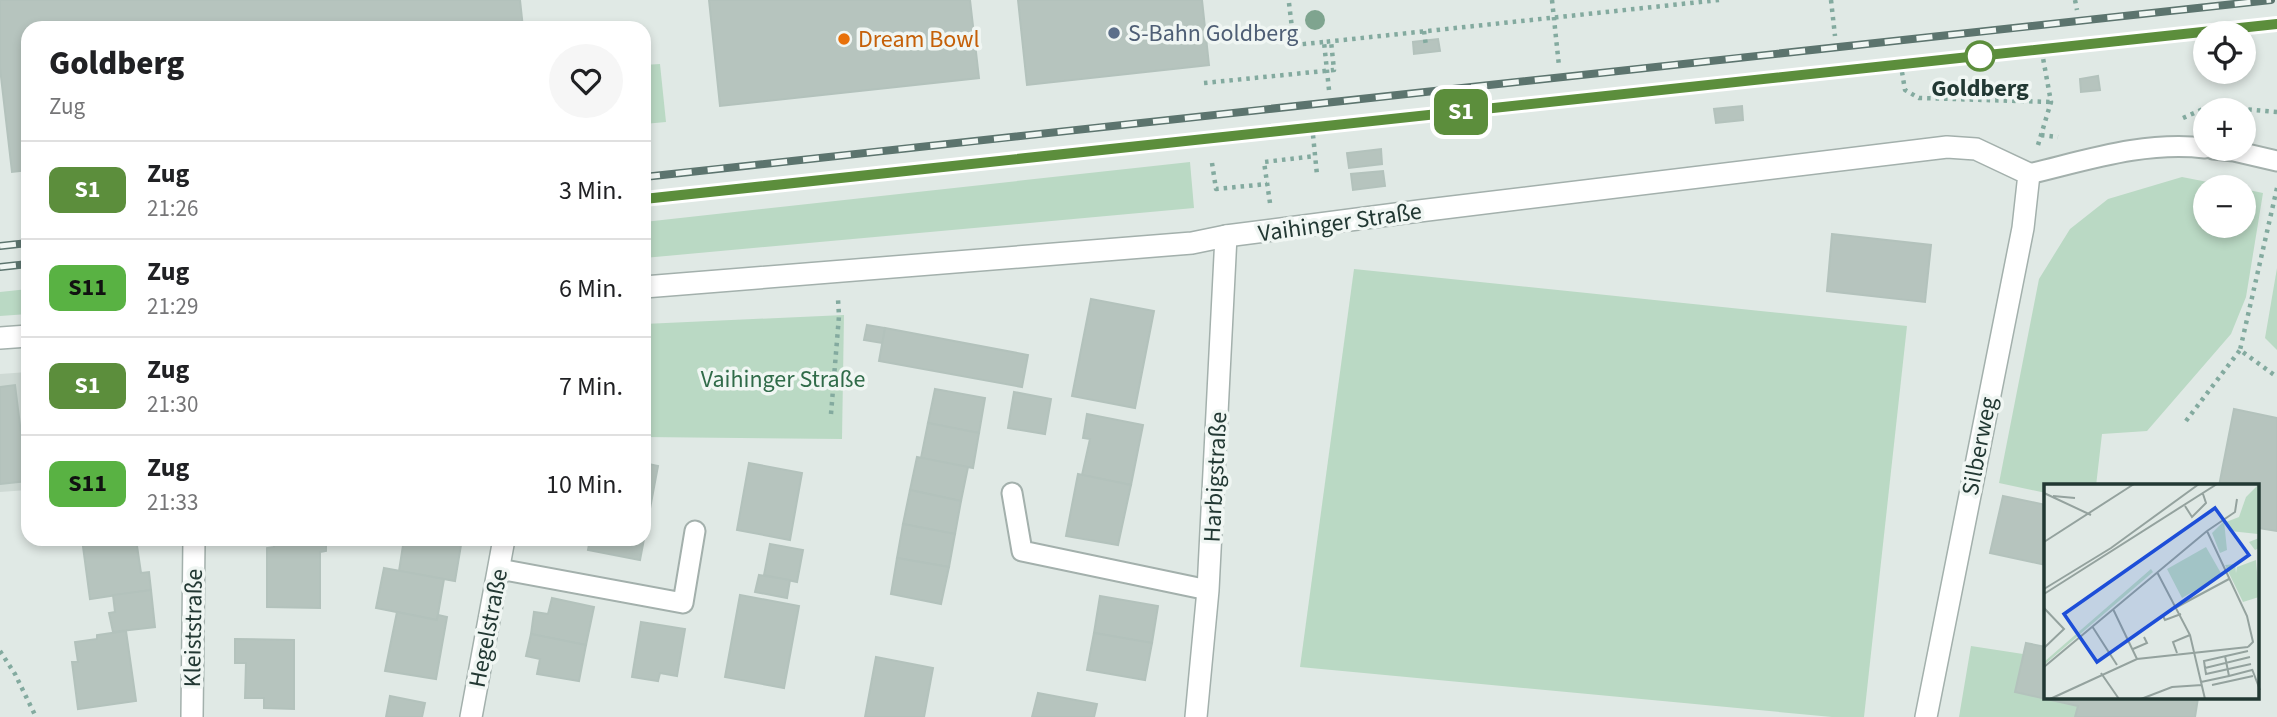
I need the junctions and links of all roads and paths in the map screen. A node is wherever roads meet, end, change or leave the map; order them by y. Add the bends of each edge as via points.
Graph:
1 (1552, 0) edge
2 (1719, 0) edge
3 (1831, 0) edge
4 (2076, 0) edge
5 (1289, 3) dead end
6 (2077, 10) dead end
7 (1554, 18) junction
8 (1424, 31) junction
9 (1835, 36) dead end
10 (1331, 41) junction
11 (1324, 42) junction
12 (1426, 46) dead end
13 (2043, 58) dead end
14 (1559, 65) dead end
15 (1327, 70) junction
16 (1902, 72) dead end
17 (1204, 83) dead end
18 (1329, 90) dead end
19 (2051, 102) junction
20 (2277, 112) edge
21 (2178, 120) dead end
22 (1313, 135) dead end
23 (2041, 135) dead end
24 (2193, 147) edge
25 (1315, 156) junction
26 (2256, 156) edge
27 (2277, 161) edge
28 (1212, 163) dead end
29 (2029, 174) junction
30 (1317, 175) dead end
31 (2277, 187) edge
32 (1226, 236) junction
33 (836, 273) junction
34 (651, 286) edge
35 (21, 336) edge
36 (0, 338) edge
37 (2240, 350) junction
38 (2277, 377) edge
39 (831, 414) dead end
40 (2186, 421) dead end
41 (1012, 494) dead end
42 (695, 531) dead end
43 (194, 546) edge
44 (503, 546) edge
45 (499, 569) junction
46 (1208, 590) junction
47 (0, 651) edge
48 (36, 717) edge
49 (192, 717) edge
50 (471, 717) edge
51 (1196, 717) edge
52 (1926, 717) edge

1 - 7 path
2 - 7 path
3 - 9 path
4 - 6 path
5 - 11 path via 1294,45
7 - 8 path
7 - 14 path
8 - 10 path
8 - 12 path
10 - 11 path
10 - 15 path via 1334,70
11 - 15 path
13 - 19 path
15 - 17 path
15 - 18 path
16 - 19 path via 1905,90 1919,98
19 - 23 path
20 - 21 path via 2210,106
22 - 25 path
24 - 29 lane via 2140,147
25 - 28 path via 1264,162 1266,184 1216,189
25 - 30 path
26 - 27 lane
29 - 32 street, Vaihinger Straße via 1976,149 1947,147
29 - 52 street, Silberweg via 2023,228
31 - 37 path
32 - 33 street, Vaihinger Straße via 1192,243
32 - 46 street, Harbigstraße
33 - 34 street, Vaihinger Straße
33 - 39 path via 839,316
35 - 36 street
37 - 38 path
37 - 40 path
41 - 46 lane via 1023,551
42 - 45 lane via 682,603
43 - 49 street, Kleiststraße
44 - 45 street, Hegelstraße
45 - 50 street, Hegelstraße
46 - 51 street, Harbigstraße
47 - 48 path

